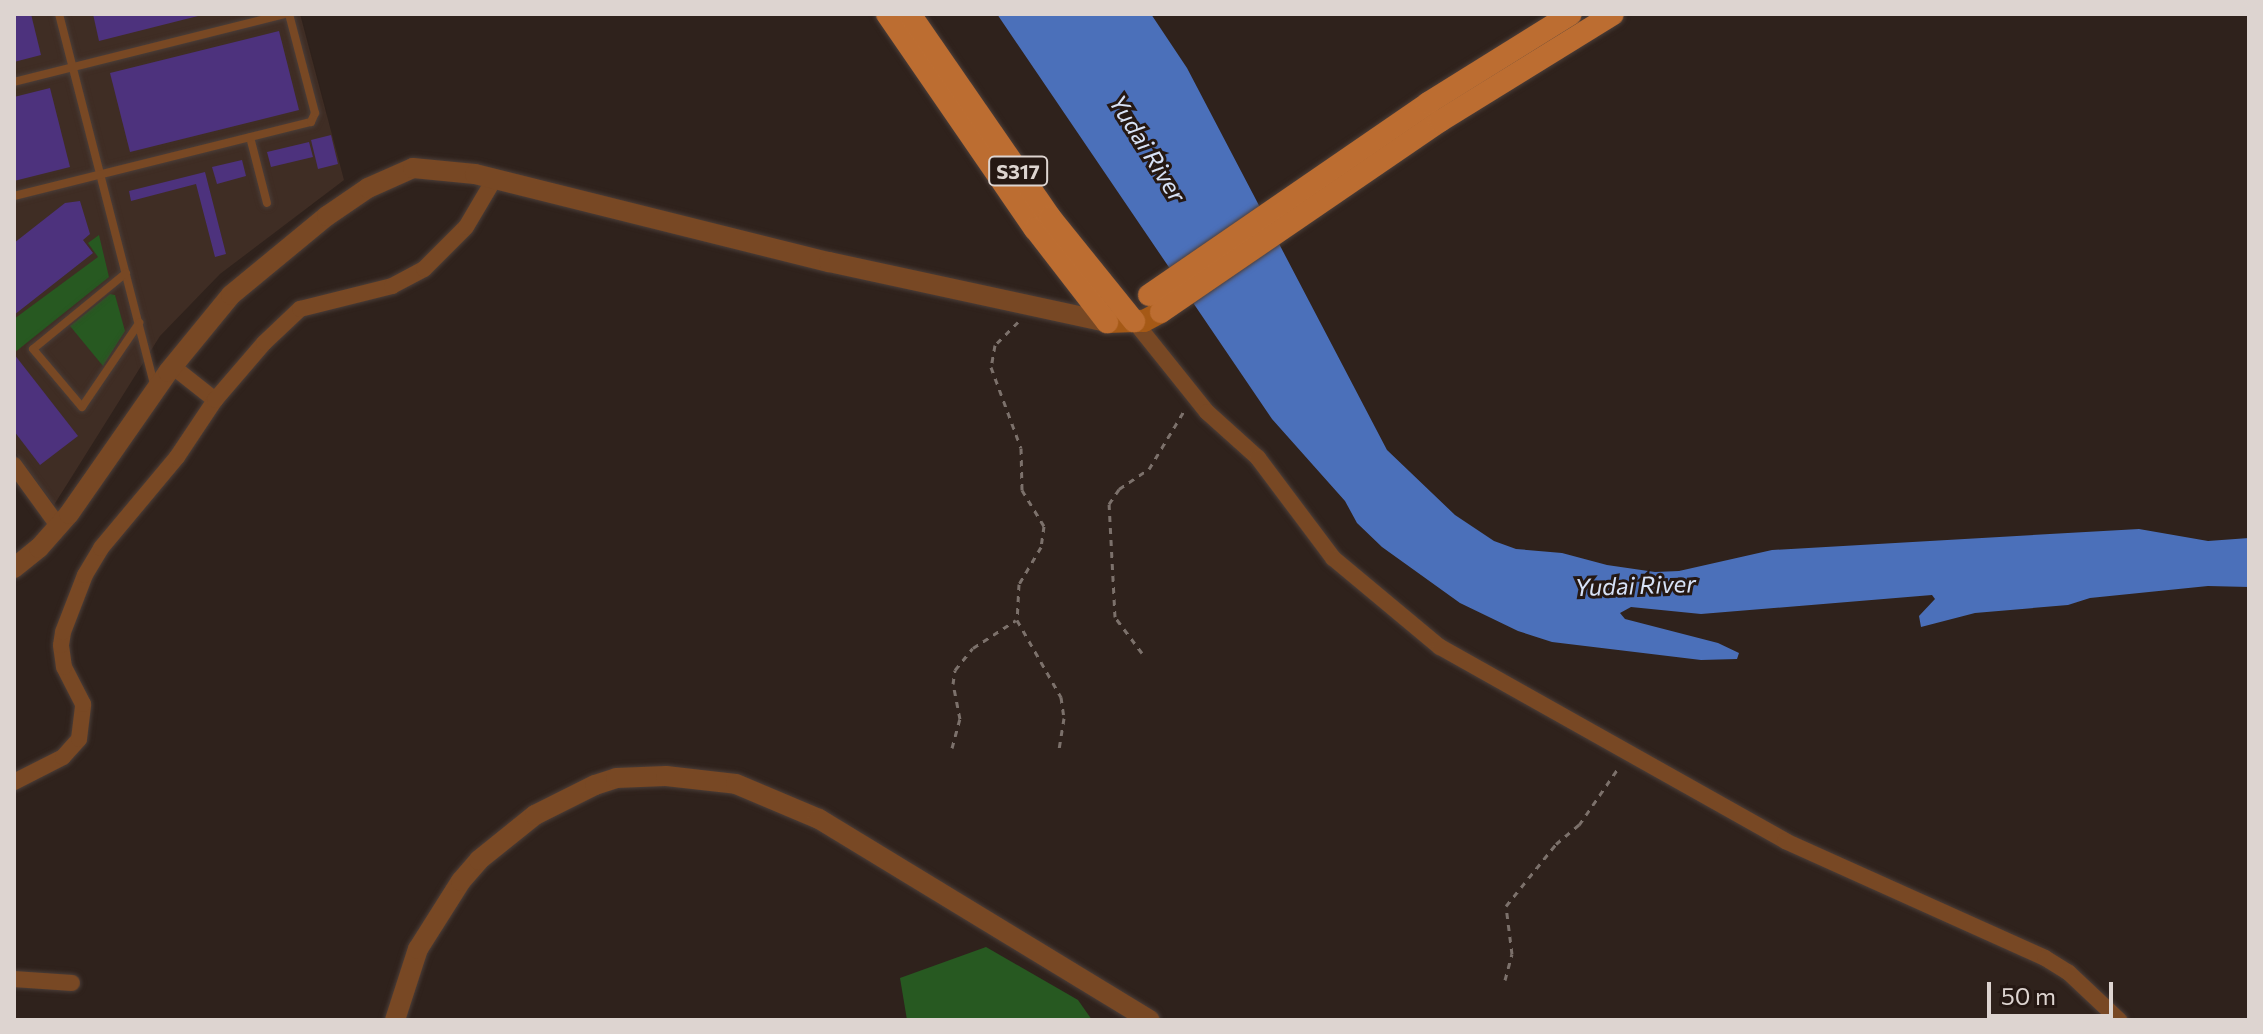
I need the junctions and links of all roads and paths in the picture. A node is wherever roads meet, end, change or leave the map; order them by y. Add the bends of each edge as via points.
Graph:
1 (59, 14) edge
2 (287, 14) edge
3 (887, 14) edge
4 (910, 14) edge
5 (1571, 14) edge
6 (1613, 14) edge
7 (73, 67) junction
8 (14, 82) edge
9 (250, 137) junction
10 (1361, 163) junction
11 (100, 174) junction
12 (495, 178) junction
13 (14, 196) edge
14 (267, 203) dead end
15 (126, 273) junction
16 (1036, 309) junction
17 (1122, 318) junction
18 (139, 323) junction
19 (172, 366) junction
20 (155, 390) junction
21 (1193, 395) junction
22 (215, 400) junction
23 (14, 465) edge
24 (59, 527) junction
25 (14, 568) edge
26 (1017, 620) junction
27 (1142, 653) dead end
28 (952, 748) dead end
29 (1059, 751) dead end
30 (1630, 753) junction
31 (14, 782) edge
32 (14, 979) edge
33 (1505, 980) dead end
34 (72, 983) dead end
35 (395, 1020) edge
36 (1150, 1020) edge
37 (2119, 1020) edge

1 - 7 lane
2 - 7 lane
2 - 9 lane via 315,113 311,122
3 - 17 main road, S317 via 1035,229
4 - 17 main road, S317
5 - 10 main road via 1441,94
6 - 10 main road
7 - 8 lane
7 - 11 lane
9 - 11 lane
9 - 14 lane
10 - 17 main road via 1155,304 1144,321
11 - 13 lane
11 - 15 lane
12 - 16 street
12 - 19 street via 413,168 368,188 231,295
12 - 22 street via 466,227 424,269 392,286 300,309
15 - 18 lane
15 - 18 lane via 33,349 82,407
16 - 17 street
16 - 26 path via 995,345 991,367 1021,448 1020,483 1045,533 1021,578
17 - 21 street
18 - 20 lane
19 - 20 street
19 - 22 street
20 - 24 street
21 - 27 path via 1149,469 1119,489 1109,504 1115,617
21 - 30 street via 1258,458 1333,558 1440,647
22 - 31 street via 177,457 101,548 80,589 63,632 61,654 83,704 79,739 63,757
23 - 24 street
24 - 25 street
26 - 28 path via 973,648 955,670 960,719
26 - 29 path via 1061,697
30 - 33 path via 1579,825 1556,844 1506,906 1512,954
30 - 37 street via 1785,841 2045,958
32 - 34 street
35 - 36 street via 418,949 434,920 461,881 509,834 595,785 616,778 666,776 736,784 819,819

